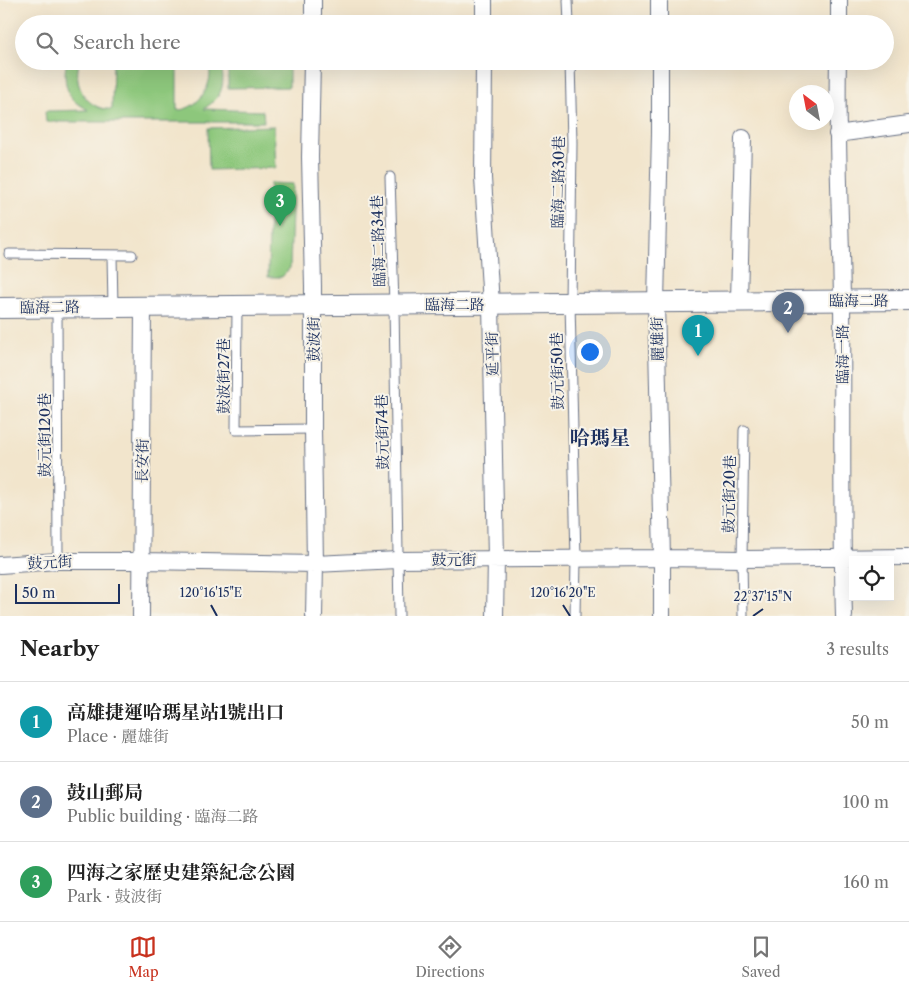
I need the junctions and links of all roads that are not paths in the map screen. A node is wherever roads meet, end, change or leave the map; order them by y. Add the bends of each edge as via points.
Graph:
1 (313, 0) edge
2 (484, 0) edge
3 (568, 0) edge
4 (659, 0) edge
5 (839, 0) edge
6 (313, 15) edge
7 (484, 15) edge
8 (569, 15) edge
9 (660, 15) edge
10 (839, 15) edge
11 (312, 70) edge
12 (484, 70) edge
13 (570, 70) edge
14 (660, 70) edge
15 (838, 70) edge
16 (909, 124) edge
17 (837, 134) junction
18 (743, 138) dead end
19 (390, 177) dead end
20 (9, 254) dead end
21 (112, 255) junction
22 (132, 255) dead end
23 (842, 300) junction
24 (909, 300) edge
25 (739, 301) junction
26 (656, 302) junction
27 (570, 303) junction
28 (394, 304) junction
29 (491, 304) junction
30 (313, 305) junction
31 (143, 306) junction
32 (237, 306) junction
33 (113, 307) junction
34 (0, 308) edge
35 (57, 308) junction
36 (313, 429) junction
37 (744, 430) dead end
38 (842, 557) junction
39 (909, 557) edge
40 (576, 558) junction
41 (662, 558) junction
42 (496, 559) junction
43 (742, 559) junction
44 (398, 560) junction
45 (58, 561) junction
46 (141, 561) junction
47 (315, 564) junction
48 (0, 565) edge
49 (141, 616) edge
50 (314, 616) edge
51 (399, 616) edge
52 (495, 616) edge
53 (576, 616) edge
54 (662, 616) edge
55 (743, 616) edge
56 (844, 616) edge

1 - 6 street
2 - 7 street
3 - 8 lane
4 - 9 street
5 - 10 street
11 - 30 street, 鼓波街
12 - 29 street, 延平街 via 483,178
13 - 27 lane, 臨海二路30巷
14 - 26 street, 麗雄街
15 - 17 street, 臨海一路
16 - 17 street
17 - 23 street, 臨海一路
18 - 25 street
19 - 28 lane, 臨海二路34巷
20 - 21 lane
21 - 22 lane
21 - 33 lane
23 - 24 street, 臨海二路
23 - 25 street, 臨海二路
23 - 38 street, 臨海一路
25 - 26 street, 臨海二路
26 - 27 street, 臨海二路
26 - 41 street, 麗雄街
27 - 29 street, 臨海二路
27 - 40 lane, 鼓元街50巷
28 - 29 street, 臨海二路
28 - 30 street, 臨海二路
28 - 44 lane, 鼓元街74巷
29 - 42 street, 延平街
30 - 32 street, 臨海二路
30 - 36 street, 鼓波街
31 - 32 street, 臨海二路
31 - 33 street, 臨海二路
31 - 46 street, 長安街
32 - 36 lane, 鼓波街27巷 via 236,430
33 - 35 street, 臨海二路
34 - 35 street, 臨海二路
35 - 45 lane, 鼓元街120巷
36 - 47 street, 鼓波街
37 - 43 lane, 鼓元街20巷
38 - 39 street, 鼓元街
38 - 43 street, 鼓元街
38 - 56 street, 臨海一路
40 - 41 street, 鼓元街
40 - 42 street, 鼓元街
40 - 53 lane, 鼓元街50巷
41 - 43 street, 鼓元街
41 - 54 street, 麗雄街
42 - 44 street, 鼓元街
42 - 52 street, 延平街
43 - 55 lane, 鼓元街20巷
44 - 47 street, 鼓元街
44 - 51 lane, 鼓元街74巷
45 - 46 street, 鼓元街
45 - 48 street, 鼓元街
46 - 47 street, 鼓元街
46 - 49 street, 長安街
47 - 50 street, 鼓波街

